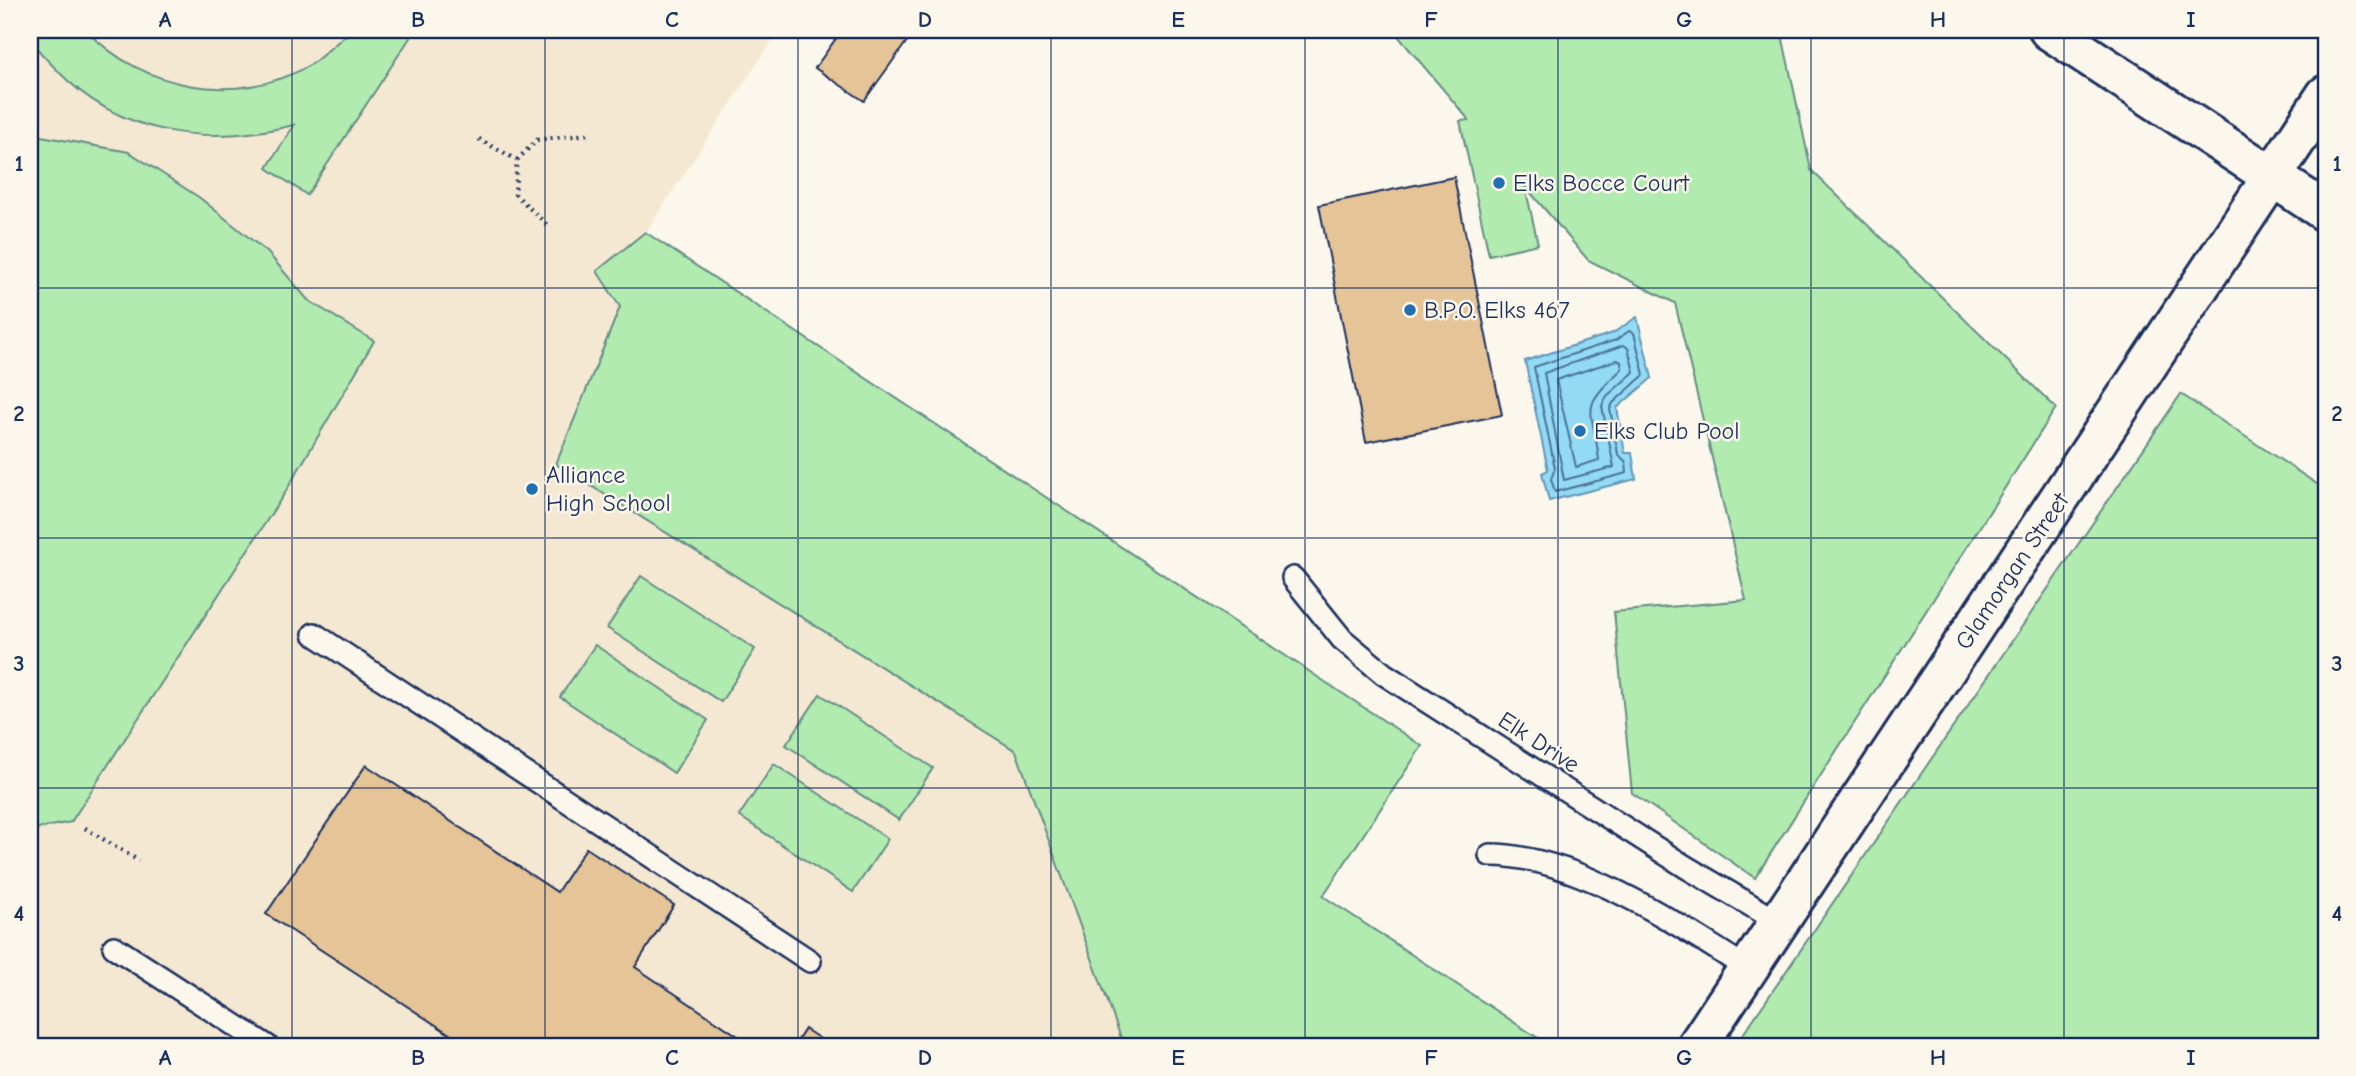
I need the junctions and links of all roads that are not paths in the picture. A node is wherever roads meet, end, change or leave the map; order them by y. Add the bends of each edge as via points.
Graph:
1 (2049, 30) edge
2 (2326, 95) edge
3 (2273, 178) junction
4 (2326, 212) edge
5 (1293, 578) dead end
6 (314, 634) dead end
7 (1490, 855) dead end
8 (1779, 922) junction
9 (114, 947) dead end
10 (810, 961) dead end
11 (1748, 969) junction
12 (267, 1046) edge
13 (1697, 1046) edge

1 - 3 street
2 - 3 street, Glamorgan Street
3 - 4 street
3 - 8 street, Glamorgan Street
5 - 8 lane, Elk Drive via 1342,639 1384,674
6 - 10 lane
7 - 11 lane via 1541,860 1589,879
8 - 11 street, Glamorgan Street
9 - 12 lane
11 - 13 street, Glamorgan Street

